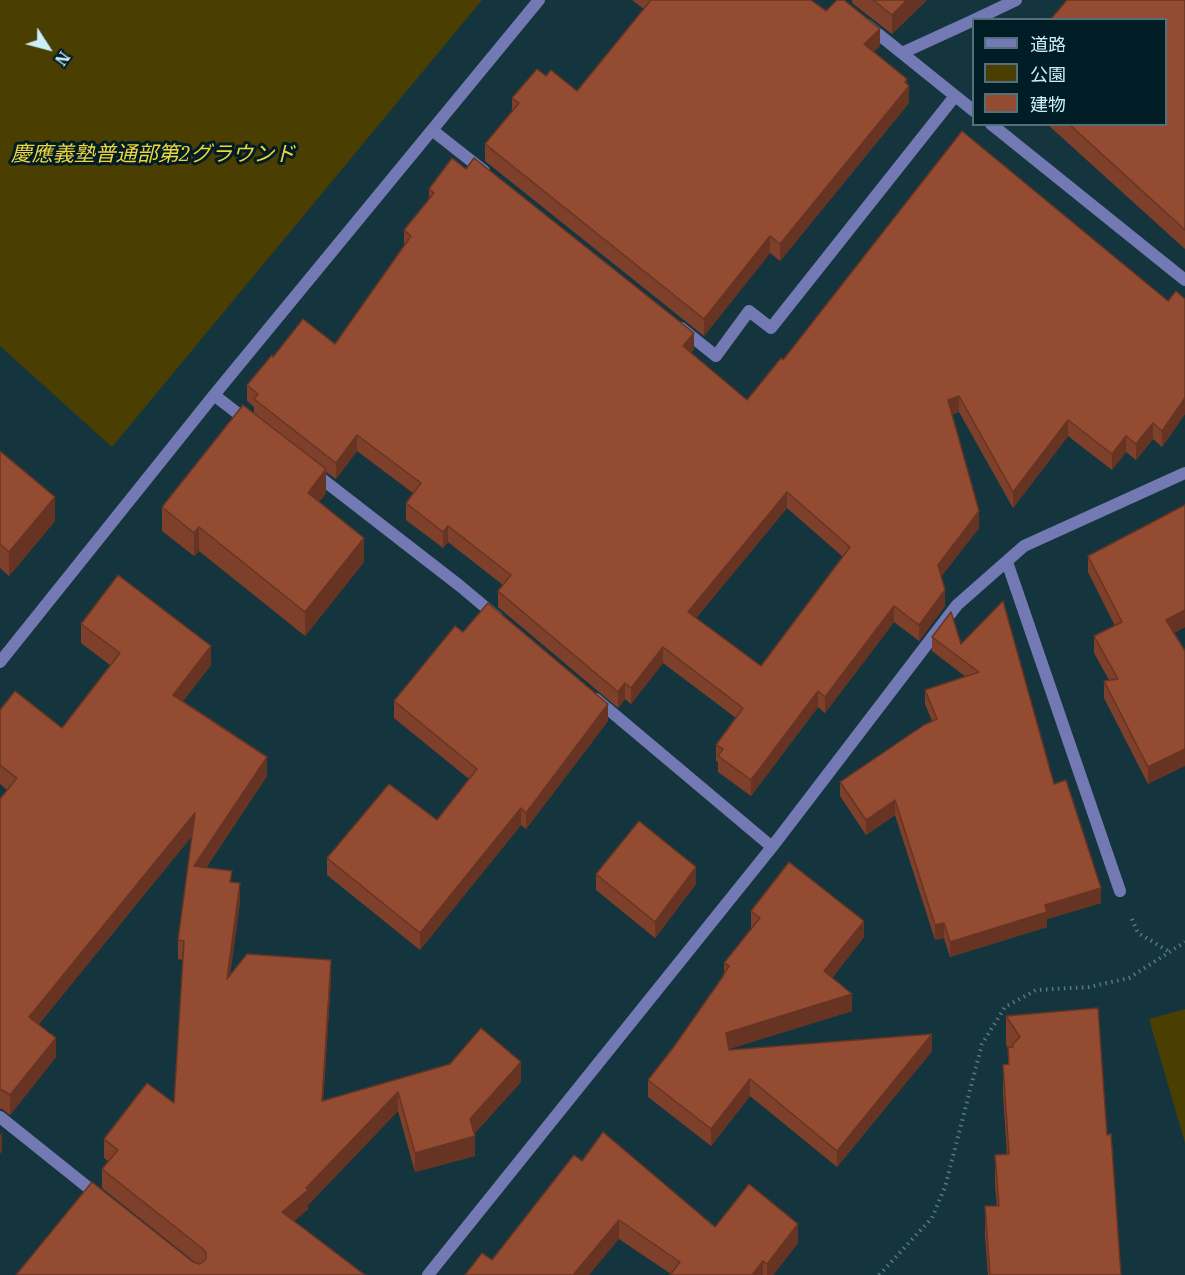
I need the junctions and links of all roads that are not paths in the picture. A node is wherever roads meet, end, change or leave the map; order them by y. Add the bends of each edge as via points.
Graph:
1 (538, 0) edge
2 (1016, 0) edge
3 (978, 18) edge
4 (861, 20) edge
5 (972, 21) edge
6 (902, 54) junction
7 (956, 96) junction
8 (972, 109) edge
9 (993, 126) edge
10 (432, 130) junction
11 (496, 181) edge
12 (1185, 280) edge
13 (670, 320) edge
14 (214, 395) junction
15 (262, 432) edge
16 (299, 461) edge
17 (1185, 473) edge
18 (1007, 562) junction
19 (506, 624) edge
20 (0, 662) edge
21 (589, 693) edge
22 (772, 847) junction
23 (1120, 891) road end
24 (0, 1117) edge
25 (108, 1203) edge
26 (428, 1275) edge

1 - 10 street
2 - 3 street
4 - 6 street
5 - 6 street
6 - 7 street
7 - 8 street
7 - 13 street via 771,328 749,311 716,356
9 - 12 street
10 - 11 street
10 - 14 street
14 - 15 street
14 - 20 street
16 - 19 street
17 - 18 street via 1024,546
18 - 22 street via 957,605
18 - 23 street
21 - 22 street
22 - 26 street
24 - 25 street

